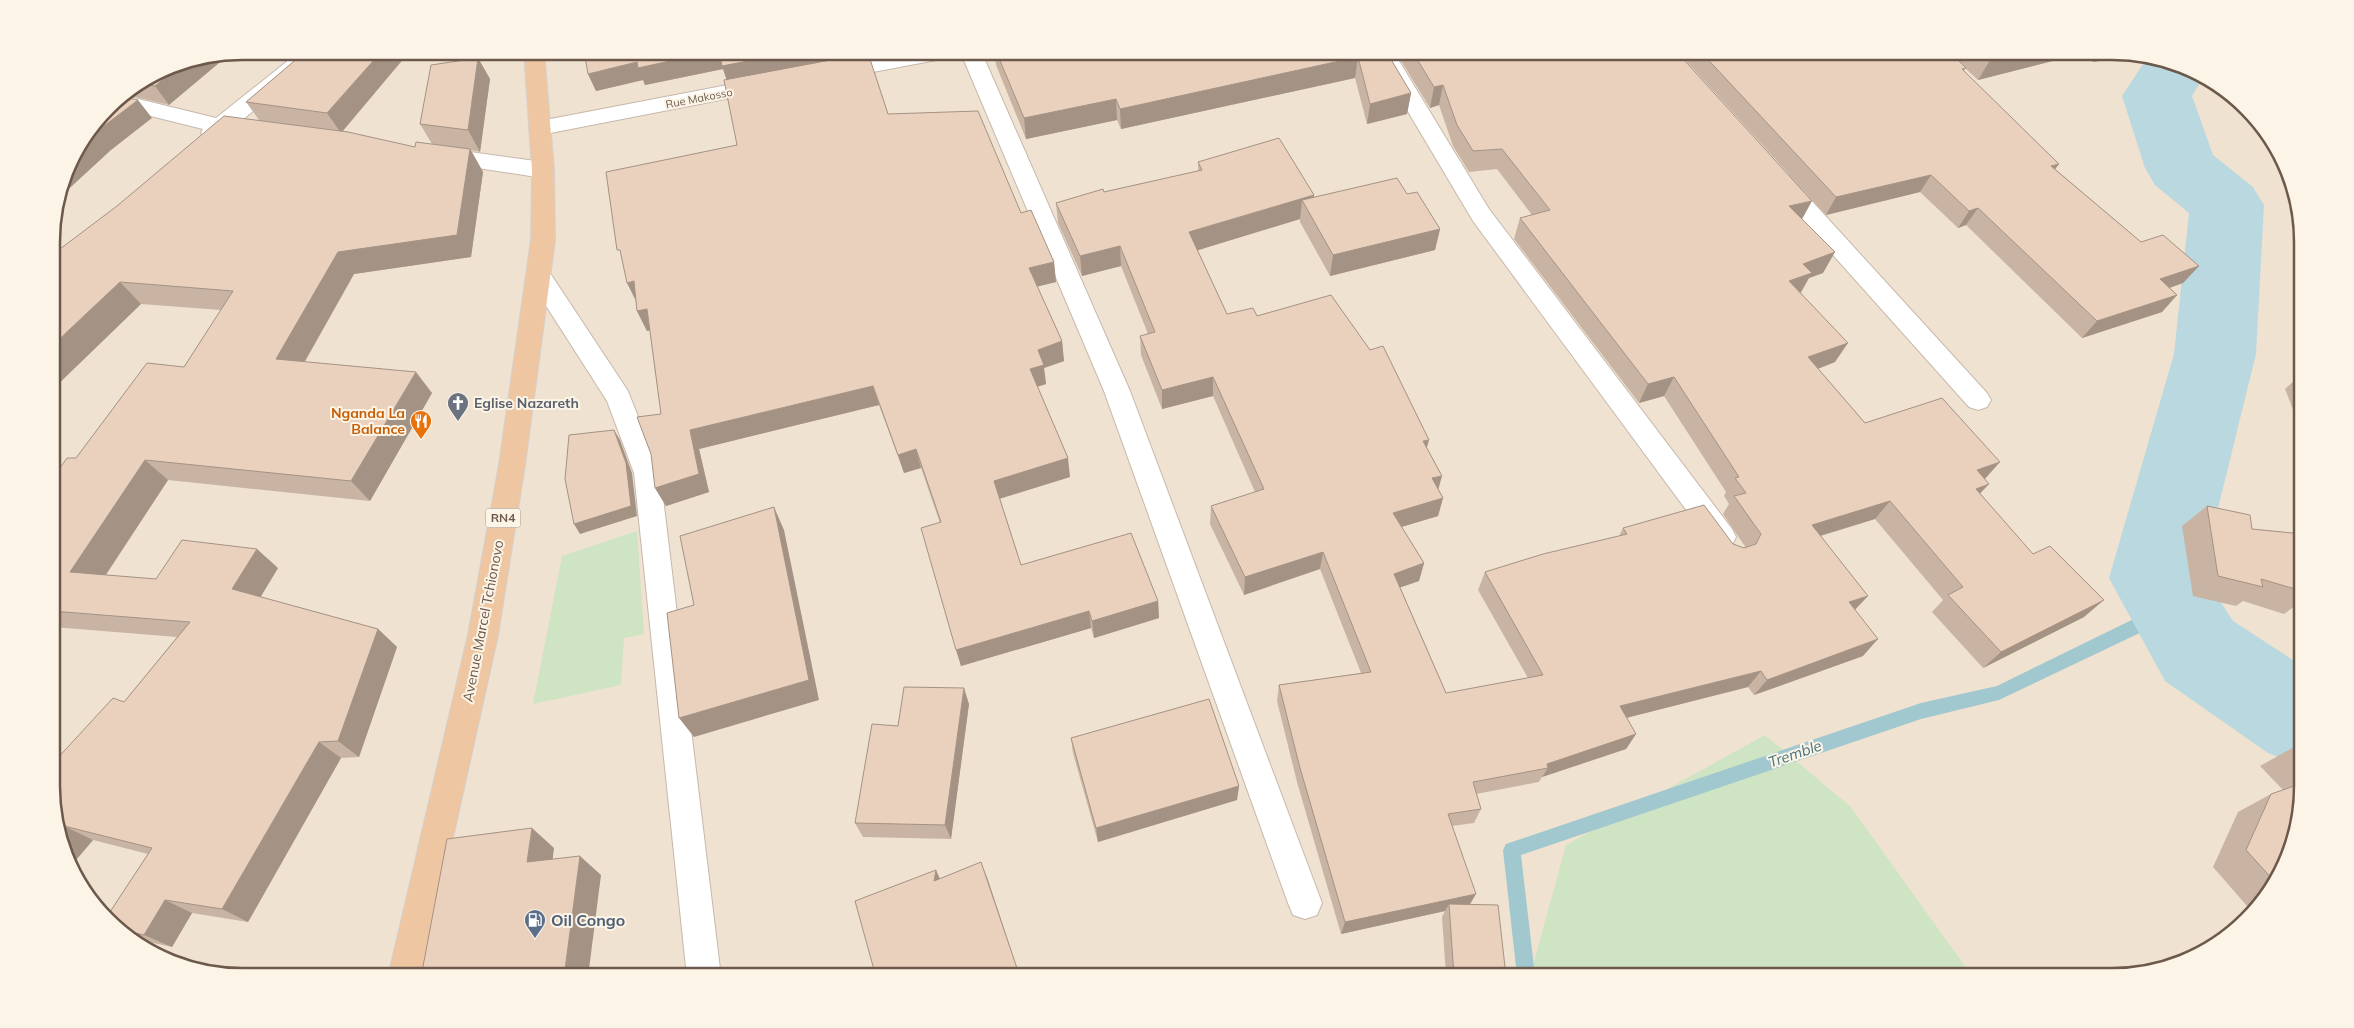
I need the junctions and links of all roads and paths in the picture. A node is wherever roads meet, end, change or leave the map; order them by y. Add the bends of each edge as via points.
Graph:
1 (303, 60) edge
2 (535, 60) edge
3 (899, 60) edge
4 (974, 60) edge
5 (1387, 60) edge
6 (819, 75) edge
7 (780, 82) edge
8 (125, 103) edge
9 (219, 126) junction
10 (540, 128) junction
11 (268, 133) edge
12 (197, 145) edge
13 (425, 154) edge
14 (1768, 168) edge
15 (543, 170) junction
16 (539, 276) junction
17 (1978, 400) dead end
18 (1733, 552) edge
19 (1305, 903) dead end
20 (407, 968) edge
21 (703, 968) edge

1 - 9 street
2 - 10 highway, Avenue Marcel Tchionovo / RN4
3 - 6 street
4 - 19 street via 1117,391
5 - 18 street via 1481,215
7 - 10 street, Rue Makosso
8 - 9 street
9 - 11 street
9 - 12 street
10 - 15 highway, Avenue Marcel Tchionovo / RN4
13 - 15 street
14 - 17 street
15 - 16 highway, Avenue Marcel Tchionovo / RN4 via 543,240
16 - 20 highway, Avenue Marcel Tchionovo / RN4 via 483,635
16 - 21 street via 619,398 648,473

